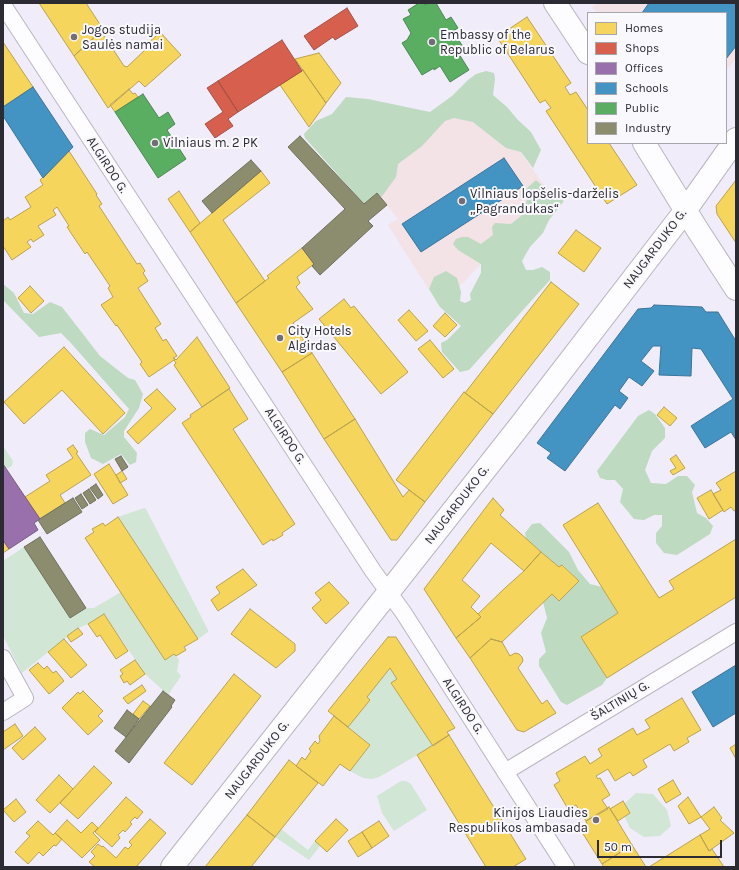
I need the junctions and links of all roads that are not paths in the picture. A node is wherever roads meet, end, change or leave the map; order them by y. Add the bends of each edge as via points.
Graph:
1 (555, 3) edge
2 (3, 5) edge
3 (587, 51) edge
4 (736, 139) edge
5 (645, 144) edge
6 (685, 211) junction
7 (736, 289) edge
8 (388, 591) junction
9 (736, 632) edge
10 (3, 658) edge
11 (3, 712) edge
12 (505, 772) junction
13 (172, 867) edge
14 (566, 867) edge

1 - 3 main road
2 - 8 street, ALGIRDO G.
4 - 6 main road, NAUGARDUKO G.
5 - 6 main road
6 - 7 main road
6 - 8 main road, NAUGARDUKO G. via 504,446
8 - 12 street, ALGIRDO G.
8 - 13 main road, NAUGARDUKO G.
9 - 12 street, ŠALTINIŲ G.
10 - 11 street via 25,698
12 - 14 street, ALGIRDO G.

